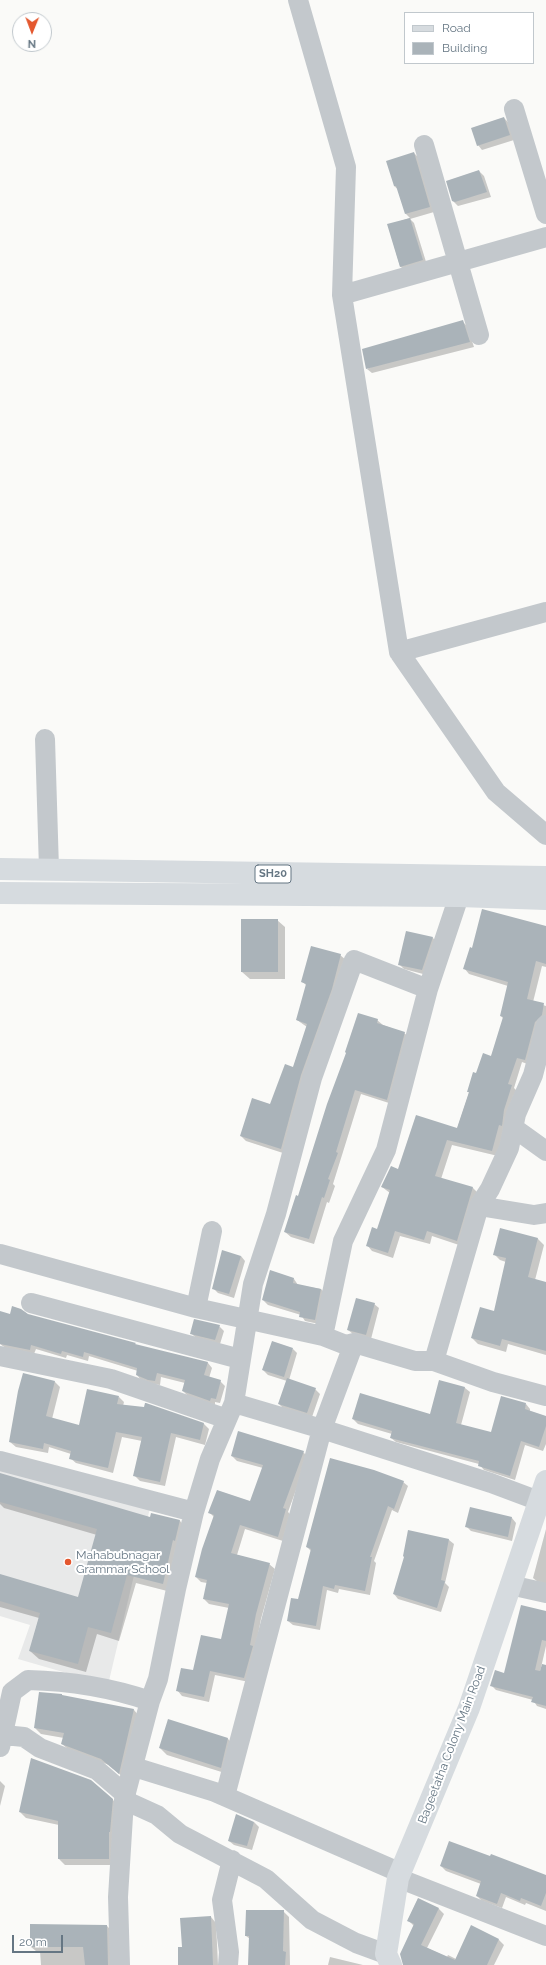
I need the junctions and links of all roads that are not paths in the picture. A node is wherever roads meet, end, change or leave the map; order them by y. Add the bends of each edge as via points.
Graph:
1 (298, 0) edge
2 (514, 109) dead end
3 (424, 145) dead end
4 (546, 214) edge
5 (546, 237) edge
6 (458, 263) junction
7 (342, 295) junction
8 (480, 335) dead end
9 (546, 612) edge
10 (399, 652) junction
11 (45, 739) dead end
12 (546, 835) edge
13 (0, 869) edge
14 (49, 869) junction
15 (546, 877) edge
16 (0, 893) edge
17 (459, 896) junction
18 (546, 899) edge
19 (428, 989) junction
20 (546, 1026) edge
21 (514, 1128) junction
22 (546, 1151) edge
23 (479, 1206) junction
24 (546, 1213) edge
25 (212, 1231) dead end
26 (0, 1254) edge
27 (31, 1303) dead end
28 (196, 1308) junction
29 (246, 1319) junction
30 (323, 1336) junction
31 (354, 1343) junction
32 (0, 1356) edge
33 (240, 1359) junction
34 (434, 1361) junction
35 (546, 1396) edge
36 (230, 1411) junction
37 (322, 1429) junction
38 (0, 1461) edge
39 (546, 1481) edge
40 (542, 1501) edge
41 (194, 1512) junction
42 (510, 1585) junction
43 (546, 1593) edge
44 (150, 1701) junction
45 (2, 1741) edge
46 (134, 1767) junction
47 (224, 1796) junction
48 (125, 1798) junction
49 (232, 1860) junction
50 (399, 1876) junction
51 (546, 1936) edge
52 (389, 1959) edge
53 (120, 1965) edge
54 (228, 1965) edge

1 - 7 street via 346,167
2 - 4 street
3 - 6 street
5 - 6 street
6 - 7 street
6 - 8 street
7 - 10 street
9 - 10 street
10 - 12 street via 496,792
11 - 14 street
13 - 14 main road, SH20
14 - 15 main road, SH20
16 - 17 main road, SH20
17 - 18 main road, SH20
17 - 19 street
19 - 29 street via 354,960 312,1078 276,1214 253,1284
19 - 30 street via 386,1150 343,1241
20 - 21 street via 533,1075 516,1114
21 - 22 street
21 - 23 street via 509,1148
23 - 24 street via 534,1215
23 - 34 street
25 - 28 street
26 - 28 street
27 - 33 street
28 - 29 street
29 - 30 street
29 - 33 street
30 - 31 street via 346,1345
31 - 34 street via 415,1361
31 - 37 street
32 - 36 street via 110,1379
33 - 36 street
34 - 35 street via 494,1382
36 - 37 street
36 - 41 street via 210,1459
37 - 40 street
37 - 47 street
38 - 41 street
39 - 40 main road, Bageetatha Colony Main Road
40 - 42 main road, Bageetatha Colony Main Road
41 - 44 street via 158,1679
42 - 43 street
42 - 50 main road, Bageetatha Colony Main Road via 469,1708
44 - 45 street via 121,1691 67,1681 28,1680 12,1692
44 - 46 street
45 - 48 street via 24,1737 40,1748 97,1770
46 - 47 street
46 - 48 street
47 - 50 street
48 - 49 street via 157,1816 180,1834
48 - 53 street via 118,1898
49 - 52 street via 266,1879 312,1920
49 - 54 street via 222,1900 230,1952
50 - 51 street
50 - 52 main road, Bageetatha Colony Main Road

